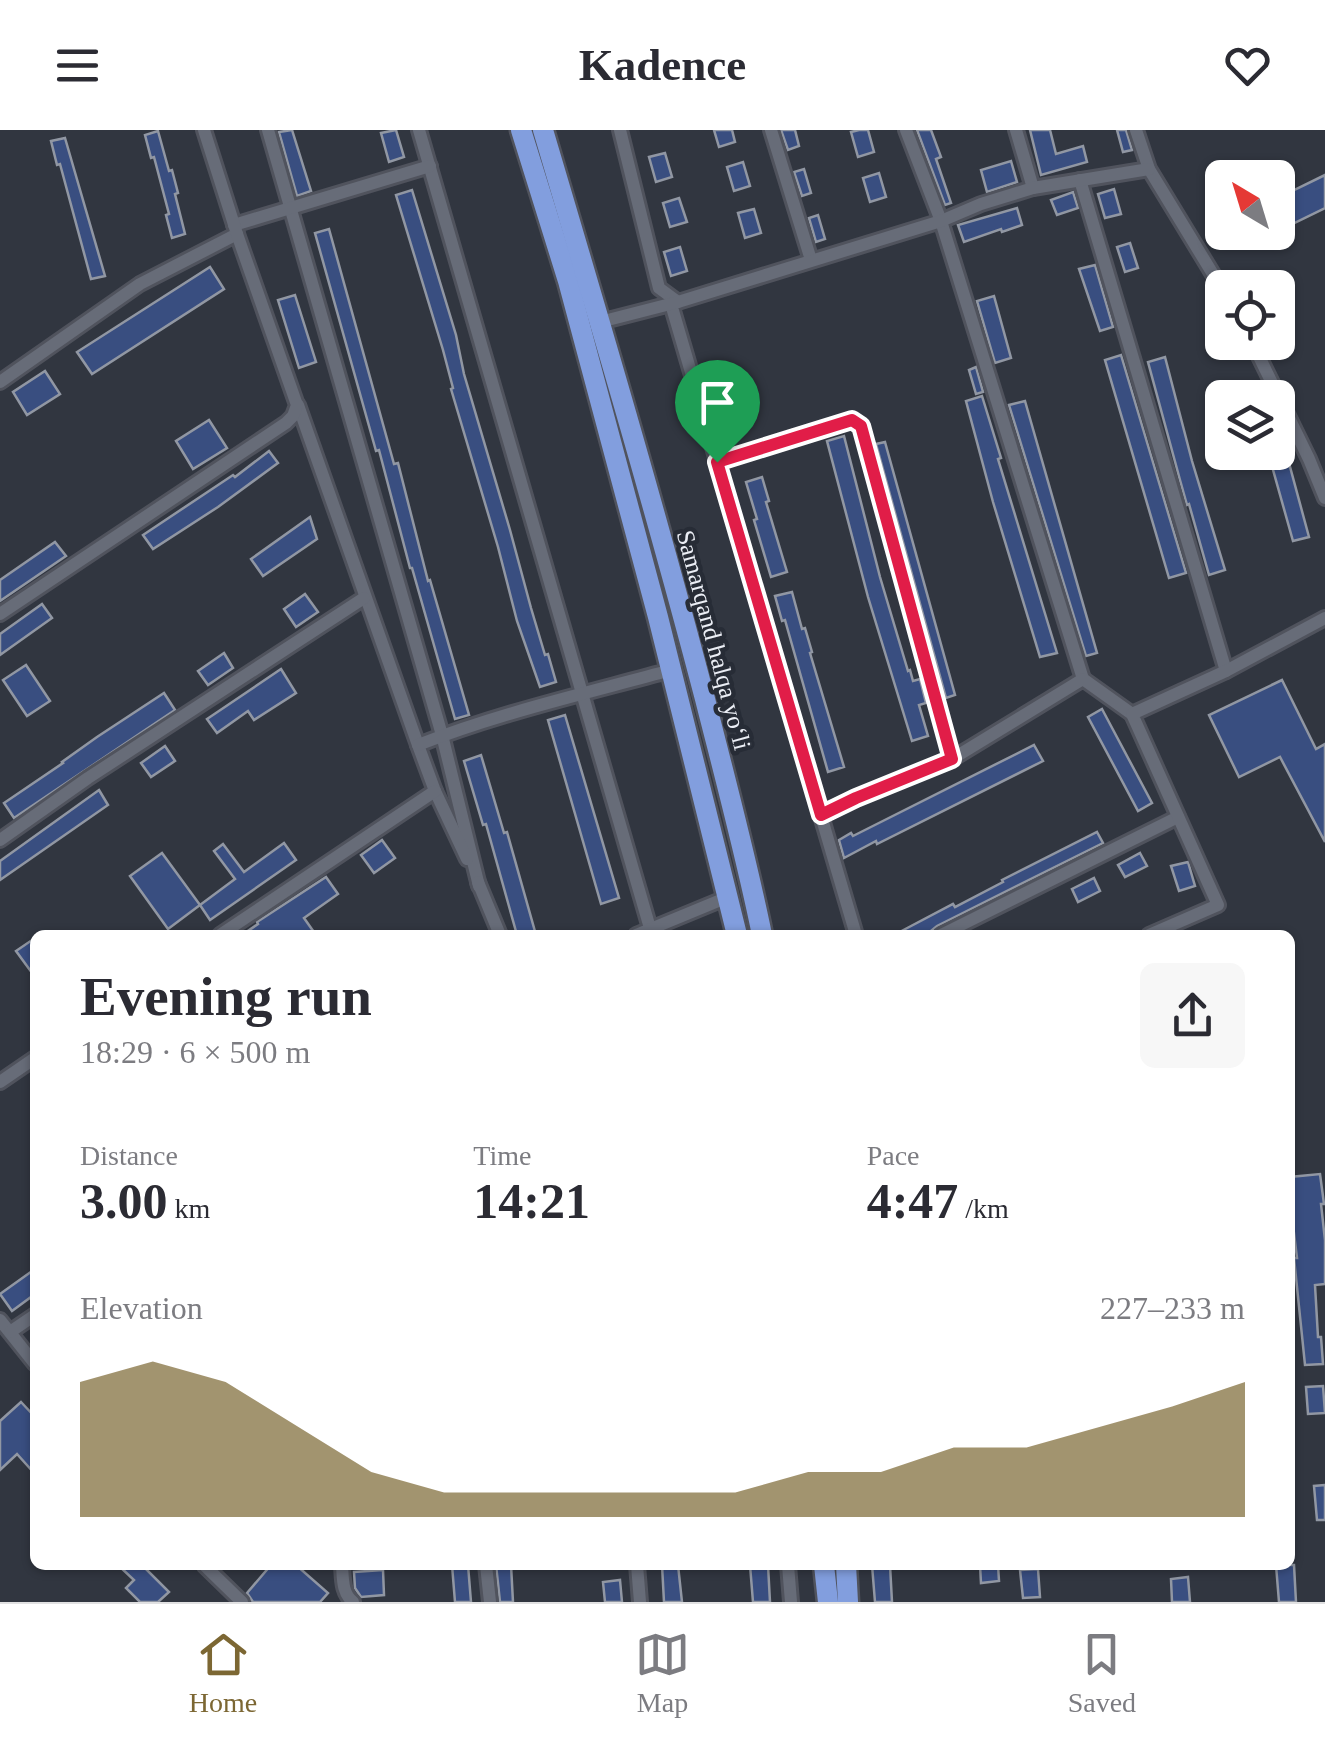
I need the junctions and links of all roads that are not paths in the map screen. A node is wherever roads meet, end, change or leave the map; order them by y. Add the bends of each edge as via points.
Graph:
1 (204, 130) edge
2 (268, 130) edge
3 (420, 130) edge
4 (520, 130) edge
5 (543, 130) edge
6 (620, 130) edge
7 (772, 130) edge
8 (906, 130) edge
9 (1016, 130) edge
10 (1136, 130) edge
11 (430, 166) junction
12 (1149, 169) junction
13 (1080, 180) junction
14 (1033, 188) junction
15 (291, 208) junction
16 (941, 221) junction
17 (235, 230) junction
18 (810, 260) junction
19 (1210, 270) edge
20 (675, 303) junction
21 (600, 322) junction
22 (1261, 360) edge
23 (0, 382) edge
24 (298, 405) junction
25 (717, 462) junction
26 (1325, 498) edge
27 (364, 598) junction
28 (0, 614) edge
29 (1325, 618) edge
30 (671, 670) junction
31 (1226, 671) junction
32 (1083, 679) junction
33 (581, 694) junction
34 (1132, 714) junction
35 (442, 735) junction
36 (418, 744) junction
37 (952, 759) junction
38 (435, 791) junction
39 (821, 815) junction
40 (1178, 817) junction
41 (0, 840) edge
42 (480, 886) junction
43 (728, 897) junction
44 (760, 927) edge
45 (736, 928) edge
46 (227, 930) edge
47 (498, 930) edge
48 (650, 930) edge
49 (655, 930) edge
50 (855, 930) edge
51 (951, 930) edge
52 (1161, 930) edge
53 (30, 1061) edge
54 (0, 1082) edge
55 (30, 1318) edge
56 (0, 1320) edge
57 (10, 1332) junction
58 (30, 1358) edge
59 (209, 1570) edge
60 (342, 1570) edge
61 (487, 1570) edge
62 (637, 1570) edge
63 (788, 1570) edge
64 (825, 1570) edge
65 (846, 1570) edge
66 (242, 1602) edge
67 (353, 1602) edge
68 (490, 1602) edge
69 (640, 1602) edge
70 (791, 1602) edge
71 (828, 1602) edge
72 (848, 1602) edge

1 - 17 street
2 - 15 street
3 - 11 street
4 - 30 highway, Samarqand halqa yoʻli via 568,280
5 - 21 highway, Samarqand halqa yoʻli
6 - 20 street via 659,288
7 - 18 street
8 - 16 street
9 - 14 street
10 - 12 street
11 - 15 street
11 - 33 street
12 - 13 street
12 - 19 street
13 - 14 street
13 - 31 street
14 - 16 street
15 - 17 street
15 - 35 street
16 - 18 street
16 - 32 street
17 - 23 street via 140,284
17 - 24 street
18 - 20 street
20 - 21 street
20 - 25 street
21 - 44 highway, Samarqand halqa yoʻli
22 - 26 street
24 - 27 street
24 - 28 street via 286,423
25 - 37 street via 852,420 861,426
25 - 39 street
27 - 36 street
27 - 41 street
29 - 31 street
30 - 33 street
30 - 43 highway, Samarqand halqa yoʻli
31 - 34 street
32 - 34 street
32 - 37 street
33 - 35 street
33 - 48 street
34 - 40 street
35 - 36 street
35 - 42 street
36 - 38 street
37 - 39 street
38 - 42 street
38 - 46 street
39 - 50 street
40 - 51 street
40 - 52 street via 1218,905
42 - 47 street
43 - 45 highway, Samarqand halqa yoʻli
43 - 49 street
44 - 45 highway
53 - 54 street
55 - 57 street
56 - 57 street
57 - 58 street
59 - 66 street
60 - 67 street
61 - 68 street
62 - 69 street
63 - 70 street
64 - 71 highway
65 - 72 highway

